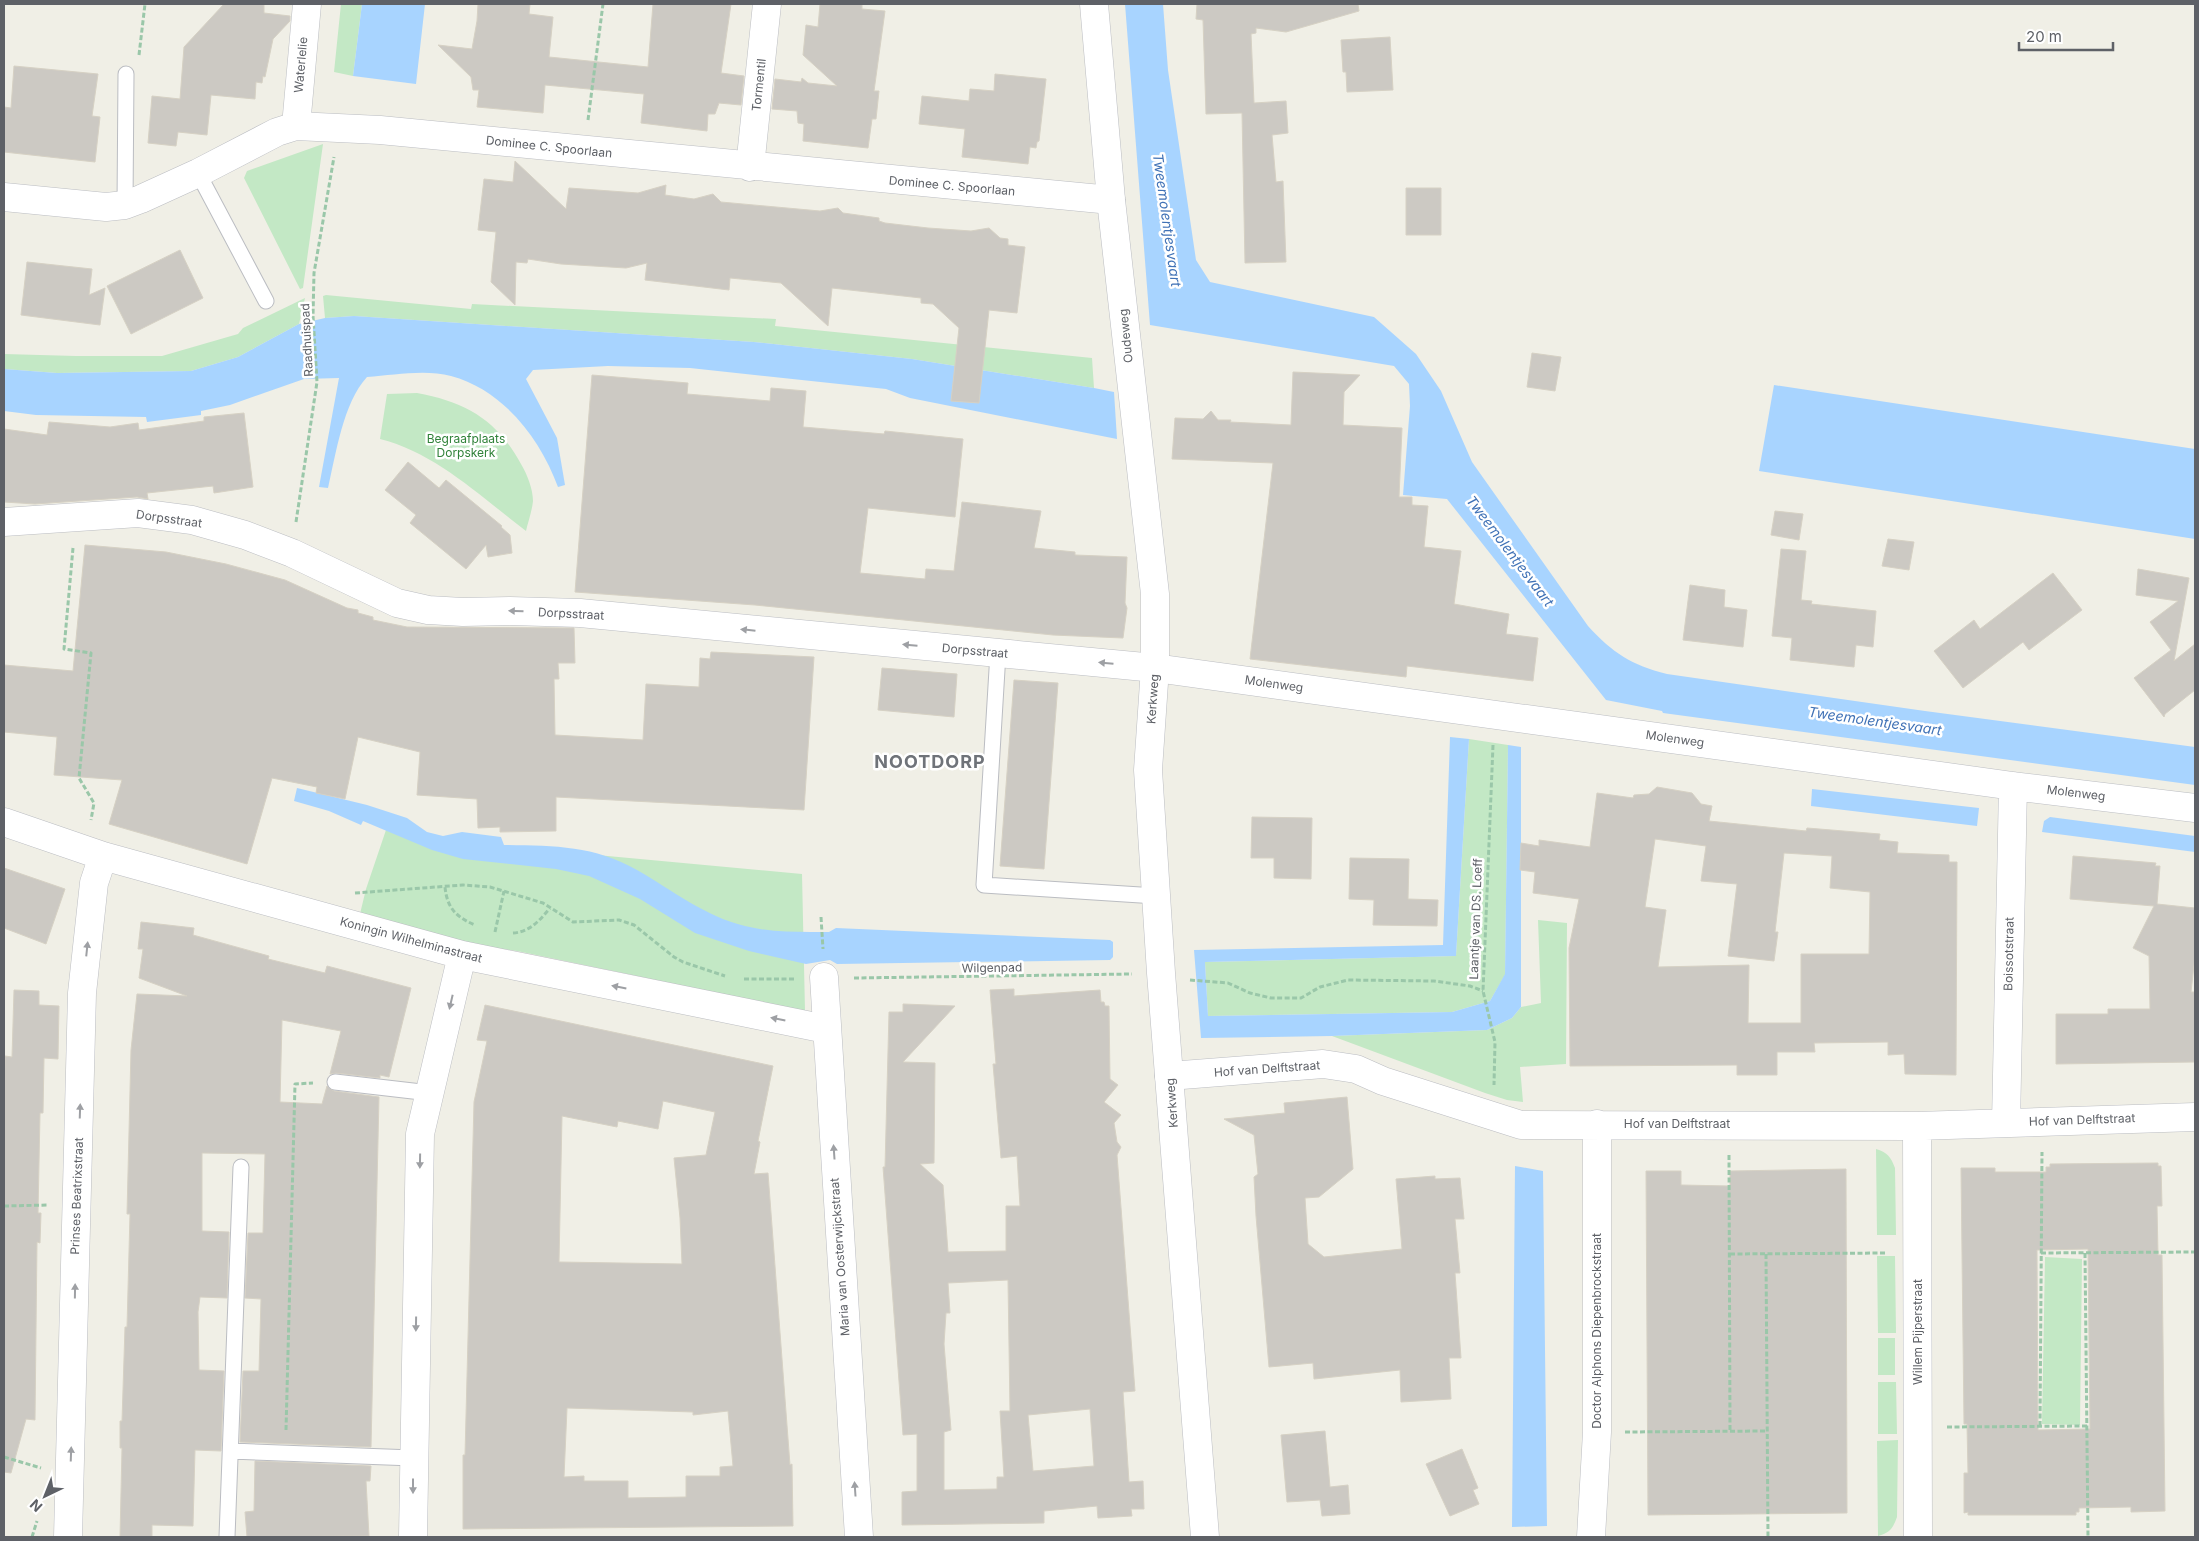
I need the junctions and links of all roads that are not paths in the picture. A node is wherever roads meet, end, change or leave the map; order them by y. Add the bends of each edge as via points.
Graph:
1 (307, 4) edge
2 (767, 4) edge
3 (1094, 4) edge
4 (126, 74) dead end
5 (296, 126) junction
6 (750, 167) junction
7 (198, 172) junction
8 (4, 197) edge
9 (1111, 200) junction
10 (125, 205) junction
11 (266, 301) dead end
12 (4, 522) edge
13 (998, 653) junction
14 (1155, 668) junction
15 (2013, 786) junction
16 (2195, 808) edge
17 (4, 822) edge
18 (95, 853) junction
19 (1156, 896) junction
20 (462, 955) junction
21 (824, 978) road end
22 (826, 1029) junction
23 (1170, 1076) junction
24 (335, 1082) road end
25 (430, 1093) junction
26 (2195, 1117) edge
27 (2006, 1123) junction
28 (1597, 1124) junction
29 (1917, 1126) junction
30 (241, 1167) dead end
31 (231, 1451) junction
32 (413, 1458) junction
33 (68, 1537) edge
34 (227, 1537) edge
35 (413, 1537) edge
36 (859, 1537) edge
37 (1205, 1537) edge
38 (1591, 1537) edge
39 (1918, 1537) edge

1 - 5 street, Waterlelie
2 - 6 street, Tormentil
3 - 9 street, Oudeweg
4 - 10 lane
5 - 6 street, Dominee C. Spoorlaan via 339,127
5 - 7 street, Dominee C. Spoorlaan via 272,134
6 - 9 street, Dominee C. Spoorlaan
7 - 10 street, Dominee C. Spoorlaan
7 - 11 lane
8 - 10 street, Dominee C. Spoorlaan via 106,207
9 - 14 street, Oudeweg via 1155,594
13 -> 12 street, Dorpsstraat via 580,613 428,610 397,603 292,553 245,535 192,520 138,513
14 -> 13 street, Dorpsstraat
13 - 19 lane via 984,885
14 - 15 street, Molenweg
14 - 19 street, Kerkweg via 1148,770
15 - 16 street, Molenweg
15 - 27 street, Boissotstraat
17 - 18 street, Koningin Wilhelminastraat
18 - 20 street, Koningin Wilhelminastraat
33 -> 18 street, Prinses Beatrixstraat via 82,993
19 - 23 street, Kerkweg
22 -> 20 street, Koningin Wilhelminastraat
20 -> 25 street
21 - 22 street, Maria van Oosterwijckstraat
36 -> 22 street, Maria van Oosterwijckstraat
23 - 28 street, Hof van Delftstraat via 1323,1064 1356,1069 1521,1125
23 - 37 street, Kerkweg
24 - 25 lane
25 -> 32 street via 420,1134
26 - 27 street, Hof van Delftstraat
27 - 29 street, Hof van Delftstraat
28 - 29 street, Hof van Delftstraat
28 - 38 street, Doctor Alphons Diepenbrockstraat via 1597,1432
29 - 39 street, Willem Pijperstraat
30 - 31 lane
31 - 32 lane
31 - 34 lane
32 -> 35 street

